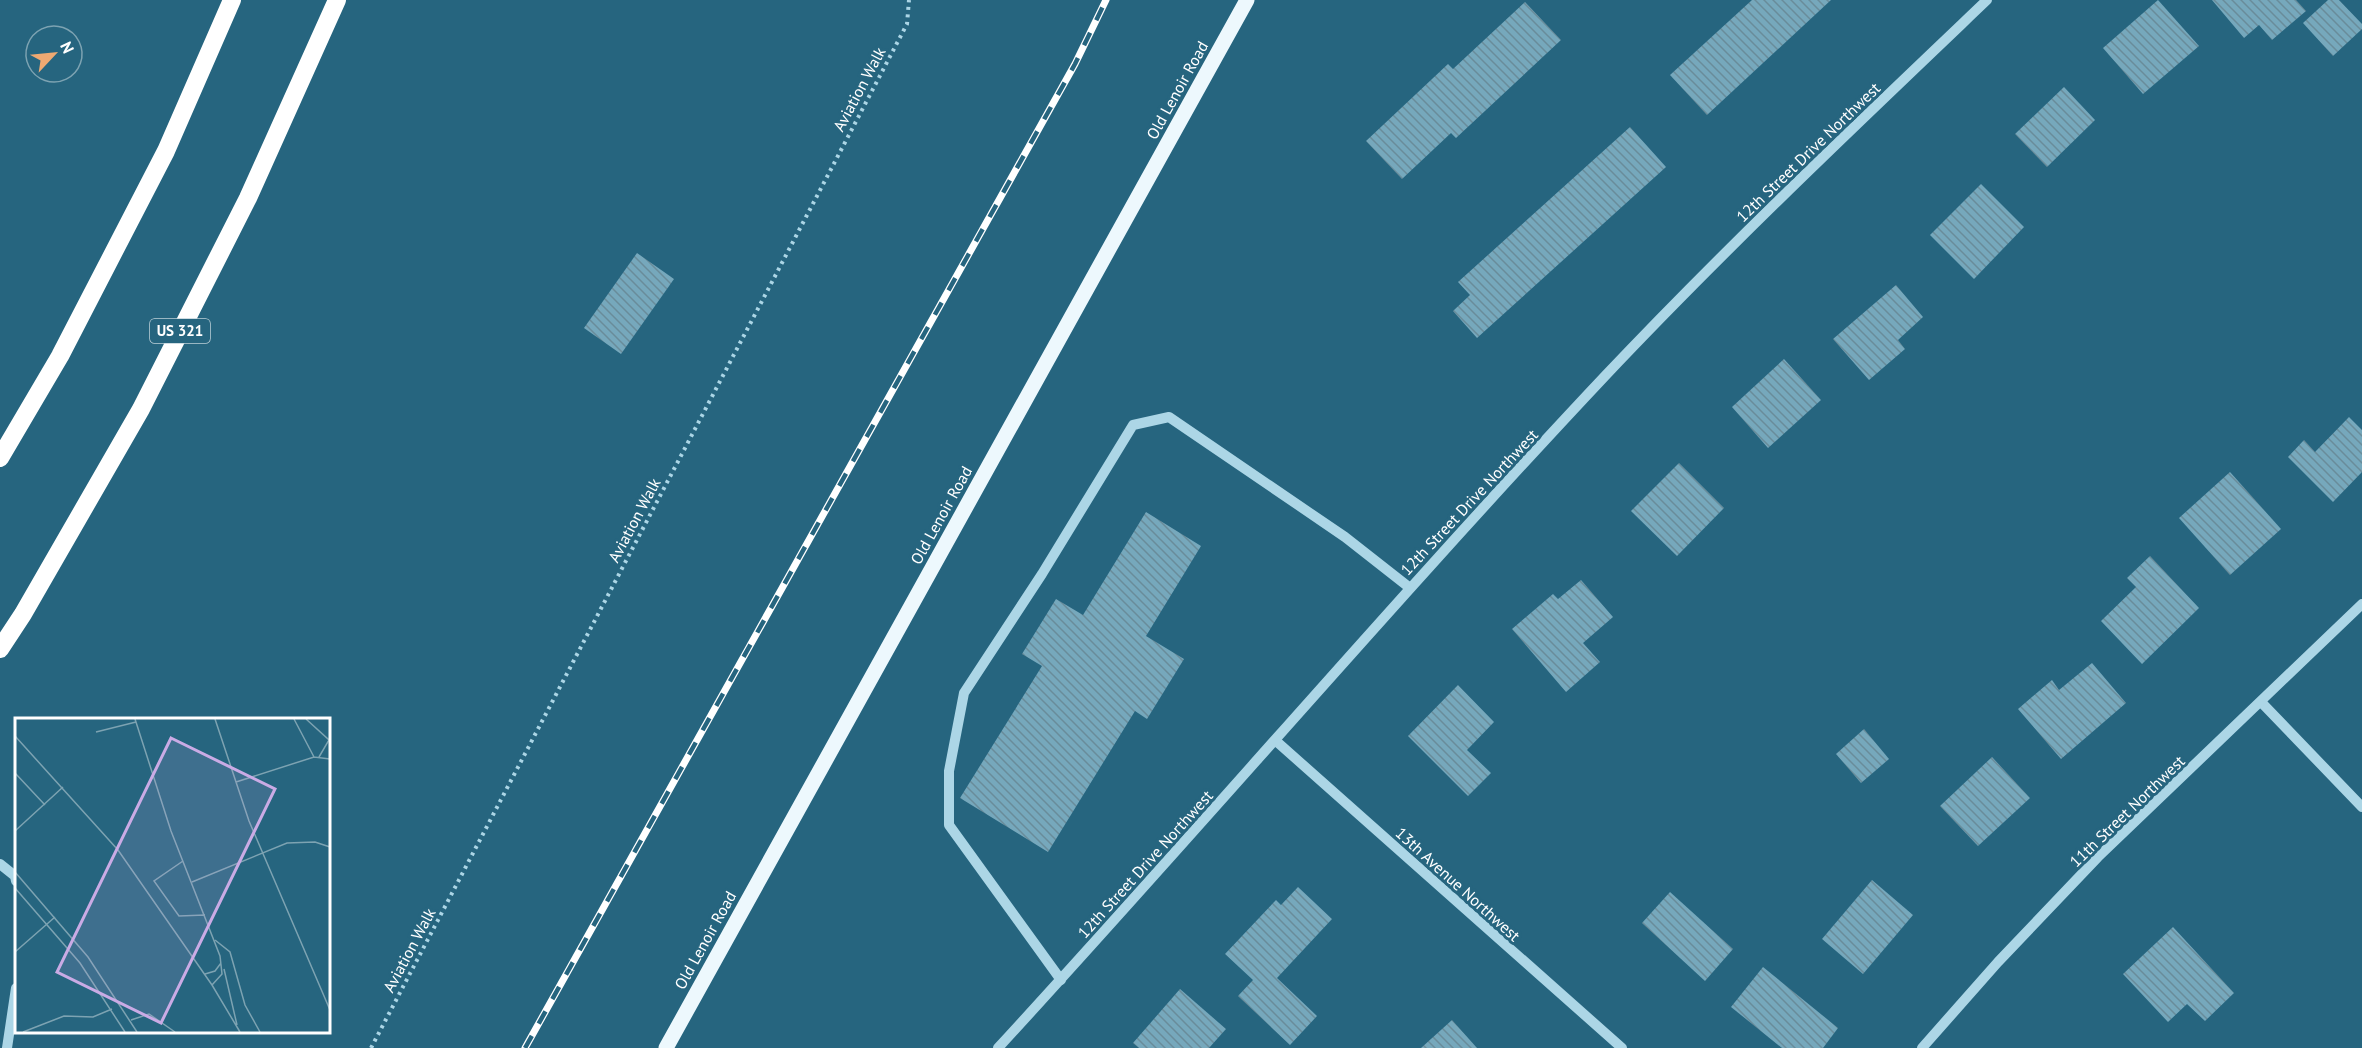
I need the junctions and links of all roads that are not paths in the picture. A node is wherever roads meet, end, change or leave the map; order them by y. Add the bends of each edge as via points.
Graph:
1 (232, 0) edge
2 (337, 0) edge
3 (1247, 0) edge
4 (1988, 0) edge
5 (0, 458) edge
6 (1410, 588) junction
7 (2362, 604) edge
8 (0, 649) edge
9 (2261, 702) junction
10 (1276, 741) junction
11 (2362, 807) edge
12 (0, 864) edge
13 (15, 876) edge
14 (1061, 980) junction
15 (15, 995) edge
16 (7, 1048) edge
17 (666, 1048) edge
18 (998, 1048) edge
19 (1622, 1048) edge
20 (1922, 1048) edge

1 - 5 highway via 161,161 60,356
2 - 8 highway, US 321 via 248,198 141,409
3 - 17 main road, Old Lenoir Road
4 - 6 street, 12th Street Drive Northwest via 1805,174 1607,374
6 - 10 street, 12th Street Drive Northwest
6 - 14 street via 1345,537 1169,417 1133,425 964,693 950,771 950,825
7 - 9 street, 11th Street Northwest
9 - 11 street
9 - 20 street, 11th Street Northwest via 2091,865
10 - 14 street, 12th Street Drive Northwest
10 - 19 street, 13th Avenue Northwest
12 - 13 street
14 - 18 street, 12th Street Drive Northwest
15 - 16 street

